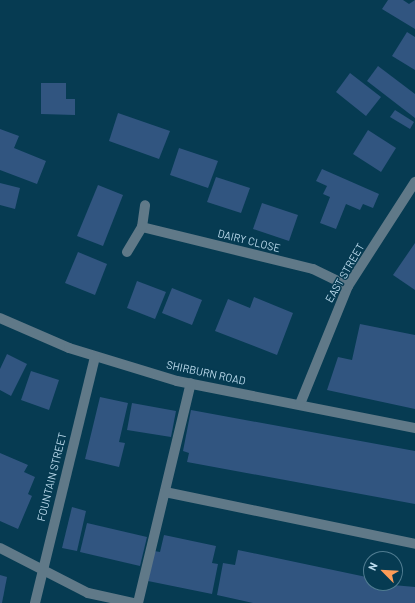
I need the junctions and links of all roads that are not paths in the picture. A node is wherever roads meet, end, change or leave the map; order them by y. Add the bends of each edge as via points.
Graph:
1 (415, 182) edge
2 (145, 205) dead end
3 (142, 227) junction
4 (127, 252) dead end
5 (348, 286) junction
6 (0, 318) edge
7 (95, 357) junction
8 (191, 384) junction
9 (300, 404) junction
10 (415, 428) edge
11 (165, 492) junction
12 (415, 544) edge
13 (0, 548) edge
14 (42, 569) junction
15 (35, 603) edge
16 (134, 603) edge
17 (138, 603) edge

1 - 5 street, EAST STREET
2 - 3 street
3 - 4 street
3 - 5 street, DAIRY CLOSE via 313,269
5 - 9 street, EAST STREET
6 - 7 street, SHIRBURN ROAD
7 - 8 street, SHIRBURN ROAD
7 - 14 street, FOUNTAIN STREET
8 - 9 street, SHIRBURN ROAD
8 - 11 street
9 - 10 street, SHIRBURN ROAD
11 - 12 street
11 - 17 street
13 - 14 street
14 - 15 street, FOUNTAIN STREET
14 - 16 street via 88,594

